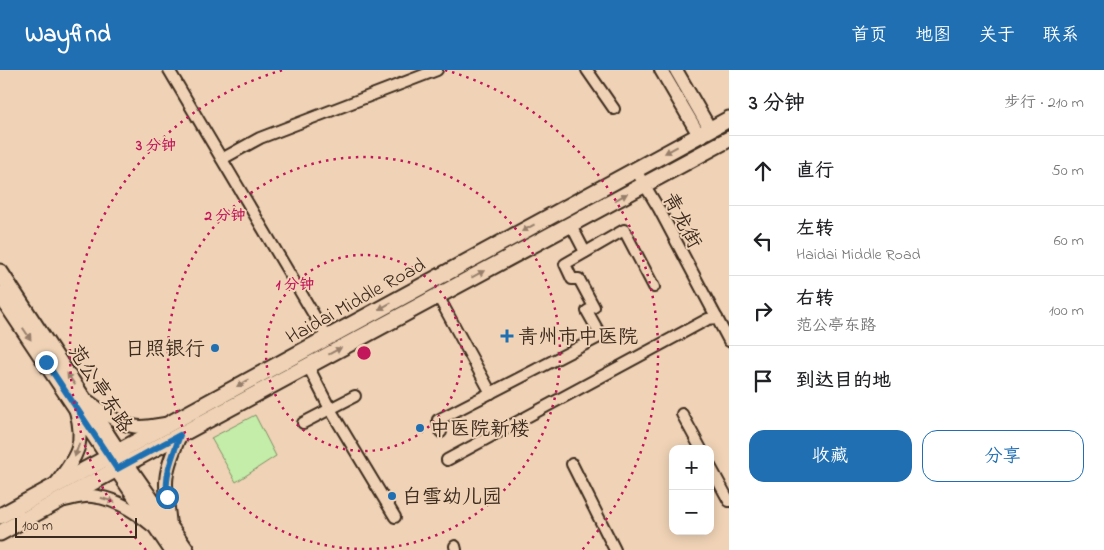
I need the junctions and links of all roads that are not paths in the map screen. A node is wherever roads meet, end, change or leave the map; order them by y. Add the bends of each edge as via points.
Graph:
1 (169, 70) edge
2 (437, 70) edge
3 (588, 70) edge
4 (661, 70) edge
5 (676, 70) edge
6 (614, 109) dead end
7 (729, 119) edge
8 (705, 132) junction
9 (729, 139) edge
10 (222, 159) junction
11 (635, 169) junction
12 (644, 185) junction
13 (571, 225) junction
14 (585, 252) junction
15 (0, 272) edge
16 (654, 287) dead end
17 (0, 294) edge
18 (438, 296) junction
19 (717, 318) junction
20 (327, 338) junction
21 (729, 340) edge
22 (308, 366) junction
23 (491, 393) junction
24 (355, 396) dead end
25 (79, 402) junction
26 (330, 409) junction
27 (682, 414) dead end
28 (303, 423) dead end
29 (176, 428) junction
30 (441, 432) dead end
31 (699, 445) edge
32 (118, 460) junction
33 (448, 460) dead end
34 (572, 464) dead end
35 (714, 473) edge
36 (56, 494) junction
37 (729, 501) edge
38 (0, 516) edge
39 (395, 517) dead end
40 (0, 533) edge
41 (165, 541) edge
42 (186, 550) edge
43 (615, 550) edge

1 - 10 street
2 - 10 street via 260,138
3 - 6 street
4 - 8 street
5 - 8 street
7 - 8 main road, Haidai Middle Road
8 -> 11 main road, Haidai Middle Road
9 - 12 main road, Haidai Middle Road
10 - 20 street
11 - 12 street, 青龙街
11 -> 20 main road, Haidai Middle Road
13 -> 12 main road, Haidai Middle Road
12 - 19 street, 青龙街
13 - 14 street
18 -> 13 main road, Haidai Middle Road
14 - 16 street via 624,230
14 - 23 street via 565,264 572,279 579,280 594,307 587,311 602,336
25 -> 15 main road, 范公亭东路
17 -> 25 main road, 范公亭东路
22 -> 18 main road, Haidai Middle Road
18 - 23 street
19 - 21 street, 青龙街
19 - 33 street via 708,319
20 -> 29 main road, Haidai Middle Road
22 - 26 street
22 - 29 main road, Haidai Middle Road
23 - 30 street via 438,420
24 - 26 street
25 - 29 street via 134,427
25 - 32 main road, 范公亭东路
25 -> 36 street via 78,450
26 - 28 street
26 - 39 street
27 - 31 street
29 - 32 main road, Haidai Middle Road
29 - 41 street via 167,474
32 - 36 main road, Haidai Middle Road
32 - 41 main road, 范公亭东路
34 - 43 street
35 - 37 street
36 - 38 main road, Haidai Middle Road
36 - 40 main road, Haidai Middle Road
36 -> 41 street via 92,496 122,505
41 - 42 main road, 范公亭东路

